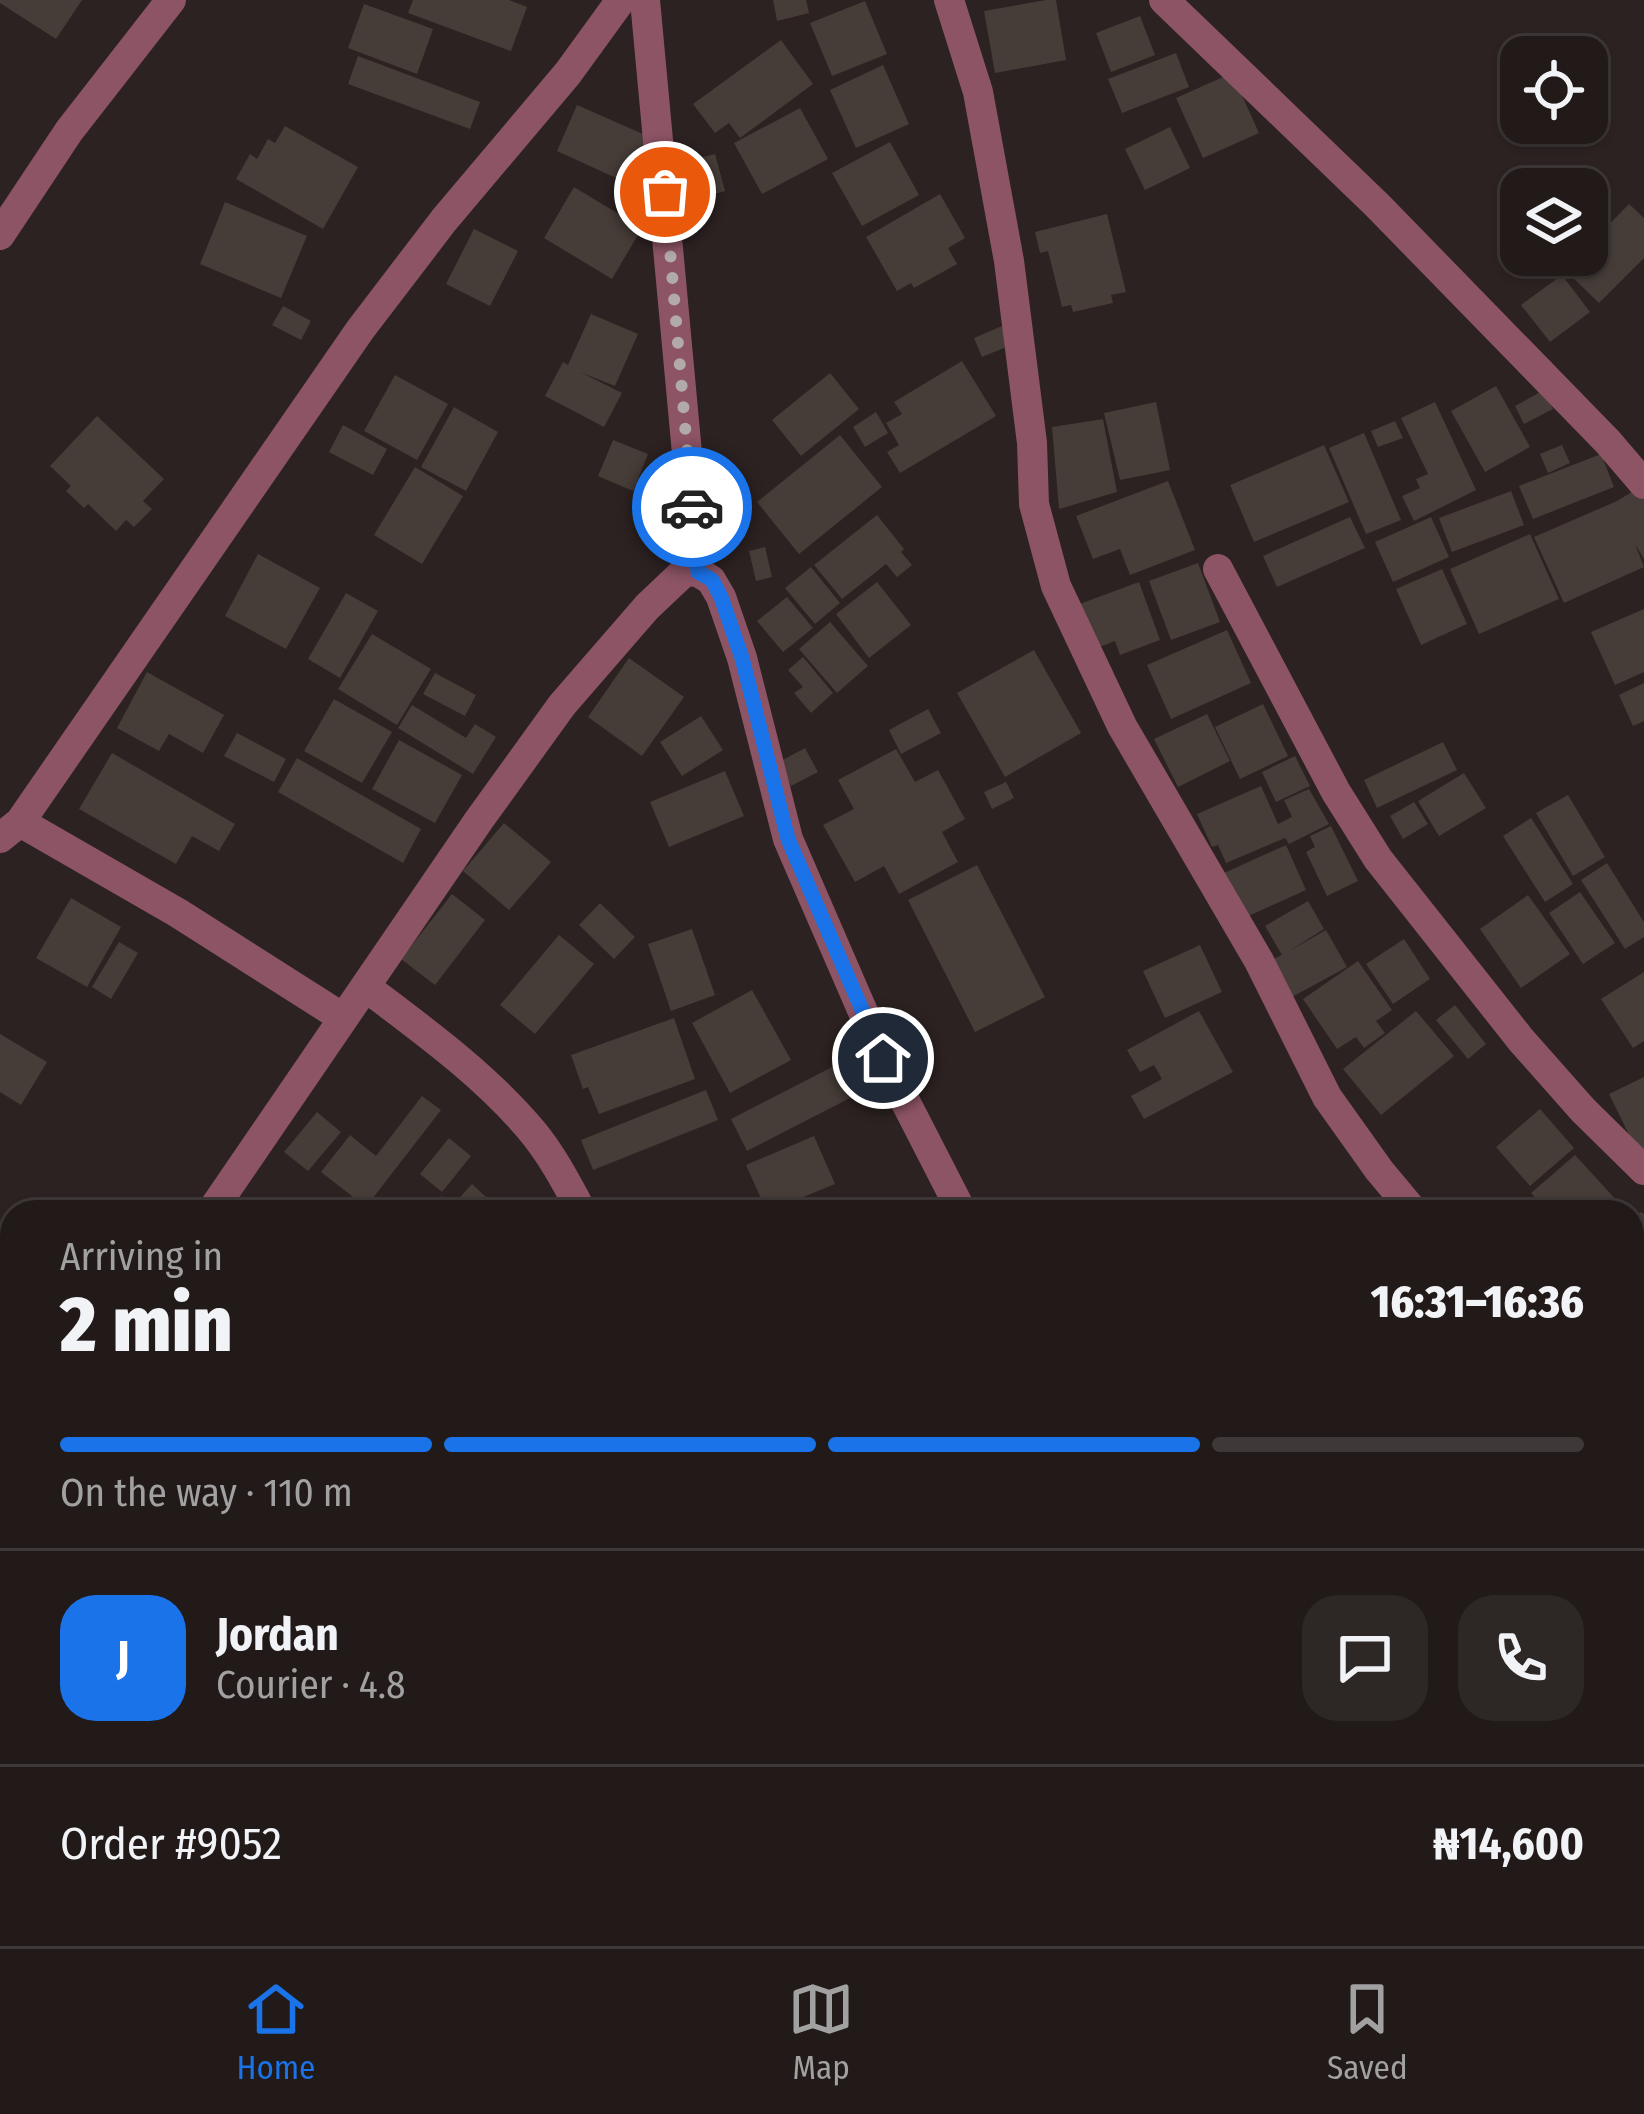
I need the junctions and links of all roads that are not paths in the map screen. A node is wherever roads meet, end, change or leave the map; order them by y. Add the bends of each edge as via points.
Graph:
1 (171, 0) edge
2 (621, 0) edge
3 (646, 0) edge
4 (949, 0) edge
5 (1164, 0) edge
6 (0, 235) edge
7 (1644, 484) edge
8 (1218, 569) dead end
9 (698, 572) junction
10 (10, 830) edge
11 (367, 988) junction
12 (344, 1018) junction
13 (1644, 1170) edge
14 (219, 1200) edge
15 (575, 1200) edge
16 (956, 1200) edge
17 (1404, 1200) edge

1 - 6 street
2 - 10 street via 360,330
3 - 9 street
4 - 17 street via 978,92 1009,262 1034,504 1056,586 1122,726 1259,961 1327,1097
5 - 7 street via 1377,205
8 - 13 street via 1378,859 1521,1040
9 - 11 street via 673,580 562,705
9 - 16 street via 721,597 742,658 788,839 883,1058
10 - 12 street via 178,914
11 - 12 street
11 - 15 street via 509,1107
12 - 14 street

